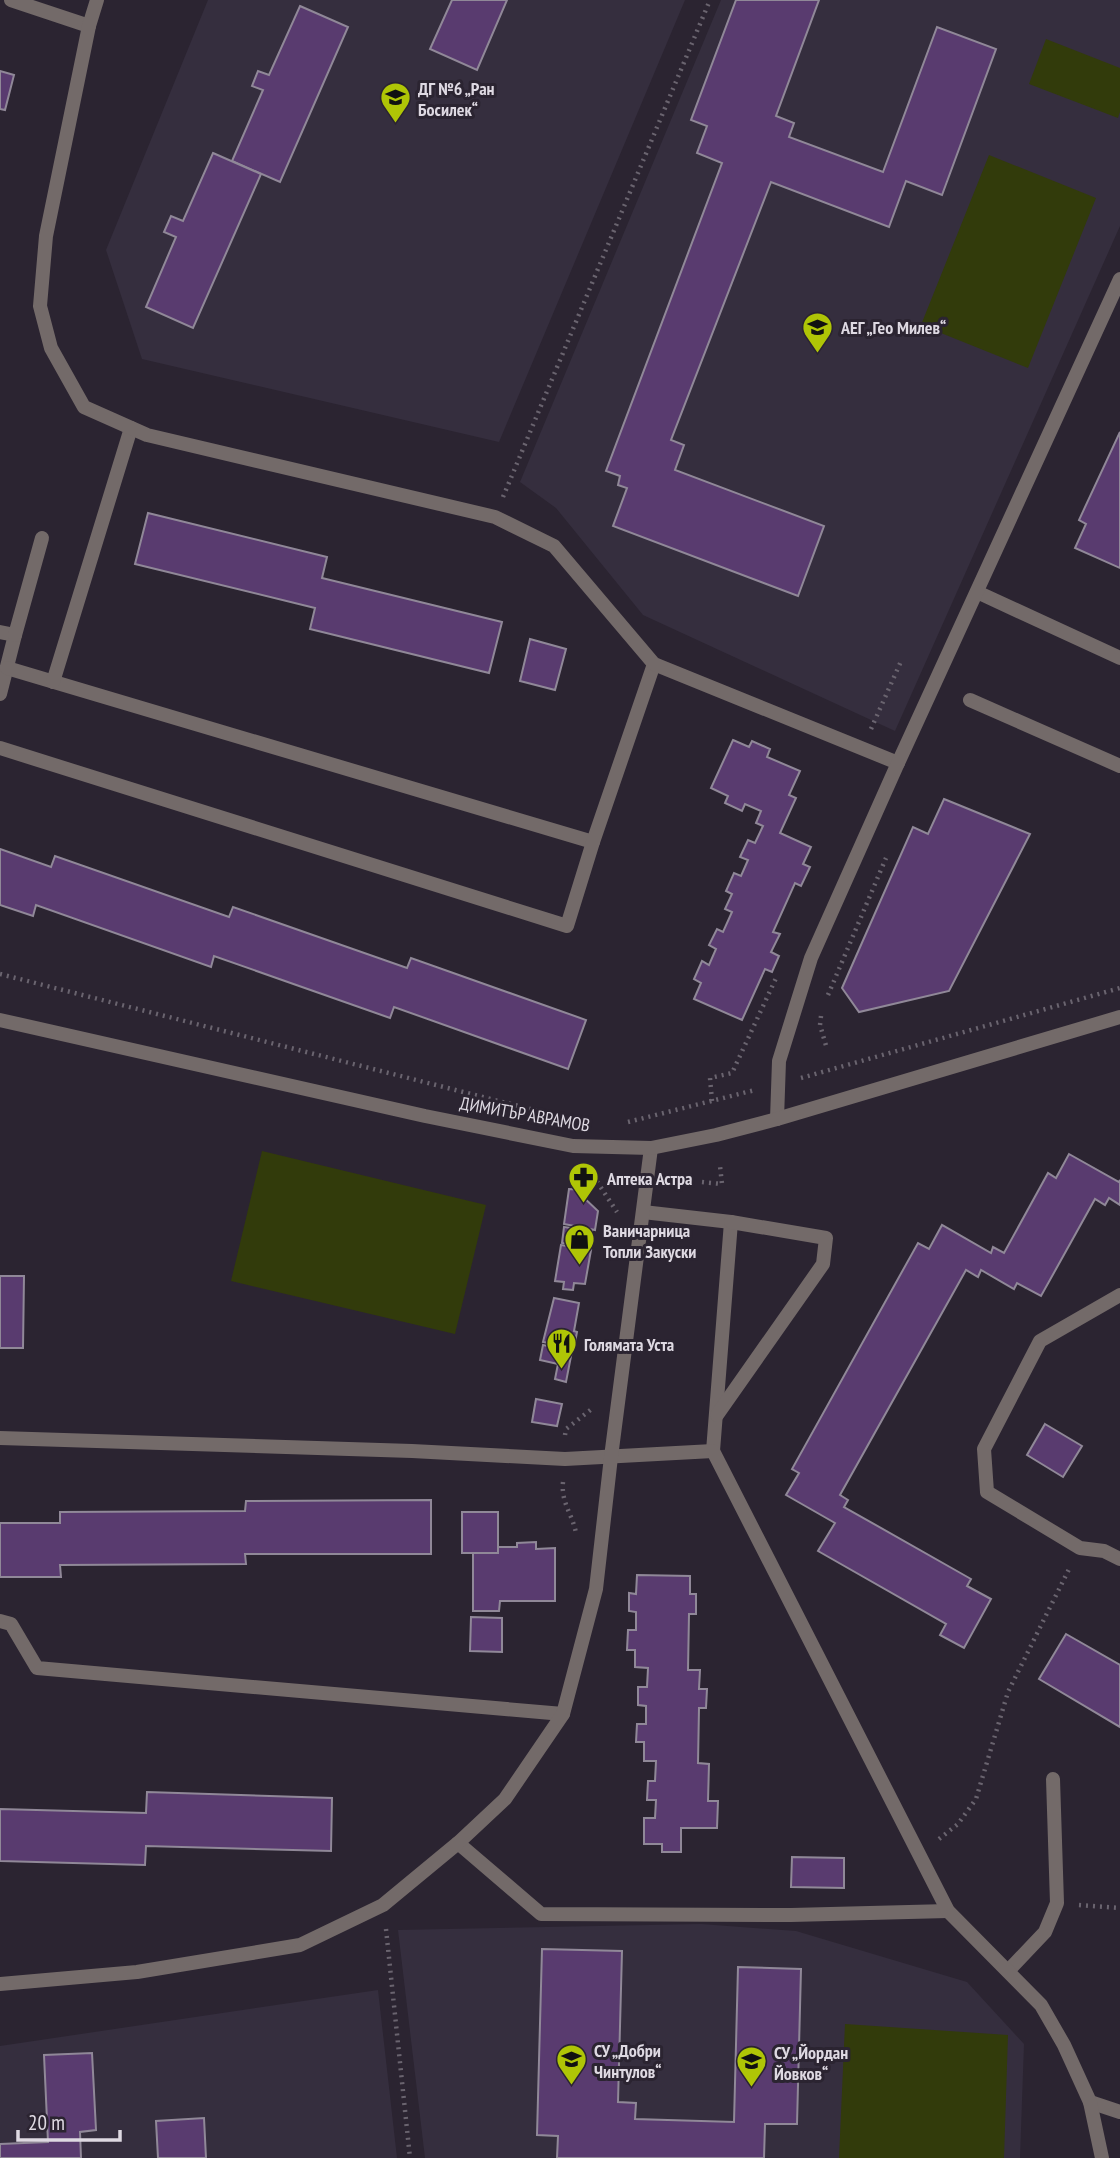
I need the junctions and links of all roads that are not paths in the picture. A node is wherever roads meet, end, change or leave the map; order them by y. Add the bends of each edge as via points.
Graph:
1 (11, 0) edge
2 (97, 0) edge
3 (89, 26) junction
4 (1120, 279) edge
5 (131, 428) junction
6 (42, 538) dead end
7 (977, 592) junction
8 (0, 632) edge
9 (15, 635) junction
10 (1120, 658) edge
11 (654, 664) junction
12 (7, 668) junction
13 (53, 682) junction
14 (0, 694) edge
15 (970, 700) dead end
16 (0, 748) edge
17 (898, 763) junction
18 (1120, 766) edge
19 (593, 842) junction
20 (1120, 1017) edge
21 (0, 1020) edge
22 (777, 1119) junction
23 (651, 1148) junction
24 (643, 1212) junction
25 (731, 1222) junction
26 (1120, 1295) edge
27 (716, 1416) junction
28 (0, 1438) edge
29 (713, 1451) junction
30 (611, 1457) junction
31 (1120, 1543) edge
32 (1104, 1550) junction
33 (1120, 1559) edge
34 (0, 1621) edge
35 (563, 1714) junction
36 (1054, 1779) dead end
37 (458, 1843) junction
38 (948, 1912) junction
39 (1008, 1971) junction
40 (0, 1984) edge
41 (1090, 2102) junction
42 (1120, 2112) edge
43 (1102, 2158) edge

1 - 3 street
2 - 3 street
3 - 5 street via 46,236 40,306 51,348 83,407
4 - 7 street
5 - 11 street via 495,517 554,546
5 - 13 street
6 - 9 street
7 - 10 street
7 - 17 street
8 - 9 street
9 - 12 street
11 - 17 street
11 - 19 street
12 - 13 street
12 - 14 street
13 - 19 street
15 - 18 street
16 - 19 street via 567,926
17 - 22 street via 811,958 779,1062
20 - 22 street, ДИМИТЪР АВРАМОВ
21 - 23 street, ДИМИТЪР АВРАМОВ via 573,1146
22 - 23 street, ДИМИТЪР АВРАМОВ
23 - 24 street
24 - 25 street
24 - 30 street
25 - 27 street
25 - 27 street via 826,1238 823,1264
26 - 32 street via 1041,1341 984,1449 987,1492 1080,1548
27 - 29 street
28 - 30 street
29 - 30 street
29 - 38 street
30 - 35 street via 596,1589
31 - 32 street
32 - 33 street
34 - 35 street via 10,1624 37,1668
35 - 37 street via 505,1799
36 - 39 street via 1057,1903 1045,1932
37 - 38 street via 541,1914
37 - 40 street via 383,1905 300,1945 137,1972
38 - 39 street
39 - 41 street via 1041,2006
41 - 42 street
41 - 43 street

